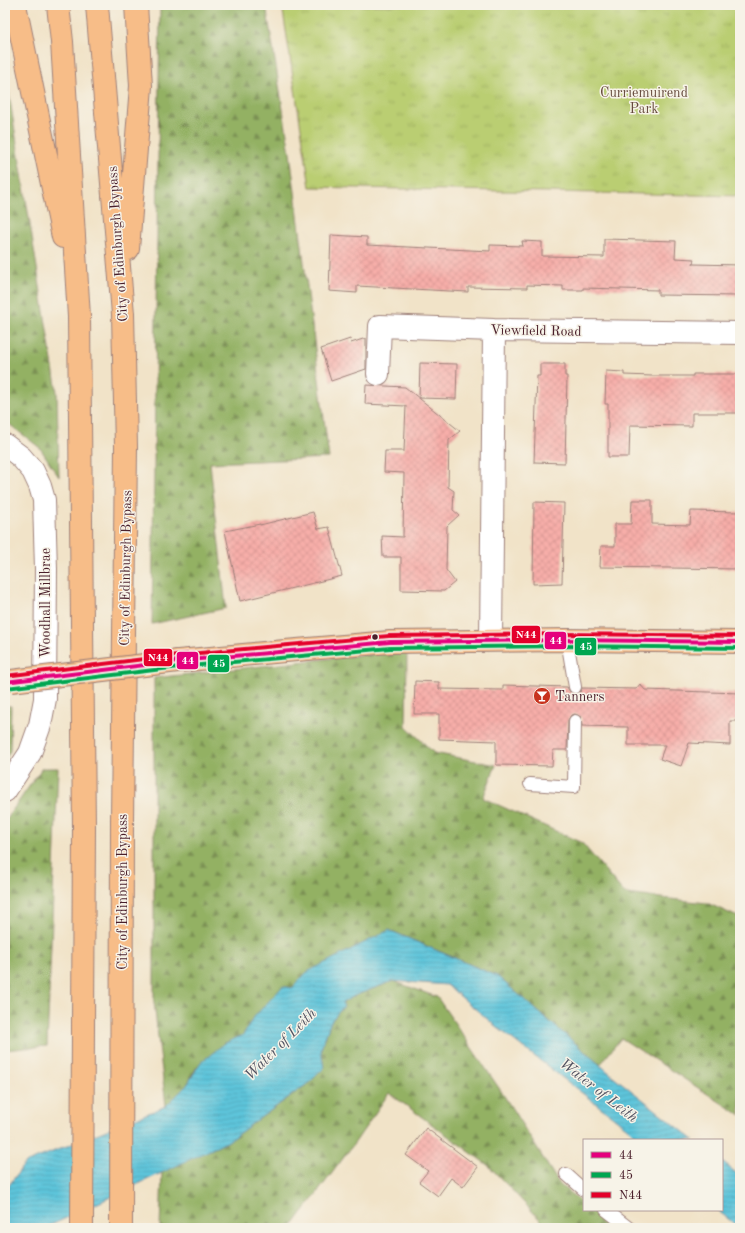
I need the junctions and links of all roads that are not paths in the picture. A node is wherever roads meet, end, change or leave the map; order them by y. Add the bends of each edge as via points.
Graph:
1 (15, 5) edge
2 (58, 5) edge
3 (97, 5) edge
4 (136, 5) edge
5 (123, 314) junction
6 (79, 317) junction
7 (494, 330) junction
8 (740, 333) edge
9 (378, 374) dead end
10 (5, 445) edge
11 (491, 640) junction
12 (567, 640) junction
13 (740, 642) edge
14 (8, 681) edge
15 (575, 687) dead end
16 (575, 721) dead end
17 (530, 784) dead end
18 (5, 791) edge
19 (566, 1174) dead end
20 (583, 1189) edge
21 (607, 1211) edge
22 (82, 1228) edge
23 (121, 1228) edge
24 (629, 1228) edge

1 - 6 main road
2 - 6 main road
3 - 5 main road, City of Edinburgh Bypass
4 - 5 main road via 141,86
5 - 23 main road, City of Edinburgh Bypass via 126,455
6 - 22 main road via 84,828
7 - 8 street, Viewfield Road
7 - 9 street, Viewfield Road via 380,326
7 - 11 street
10 - 18 street, Woodhall Millbrae via 21,457 33,471 40,486 44,500 46,569 45,699 40,725 30,753
11 - 12 main road
11 - 14 main road, bridge via 390,642 285,650
12 - 13 main road
12 - 15 lane
16 - 17 lane via 574,787
19 - 20 lane
21 - 24 lane

